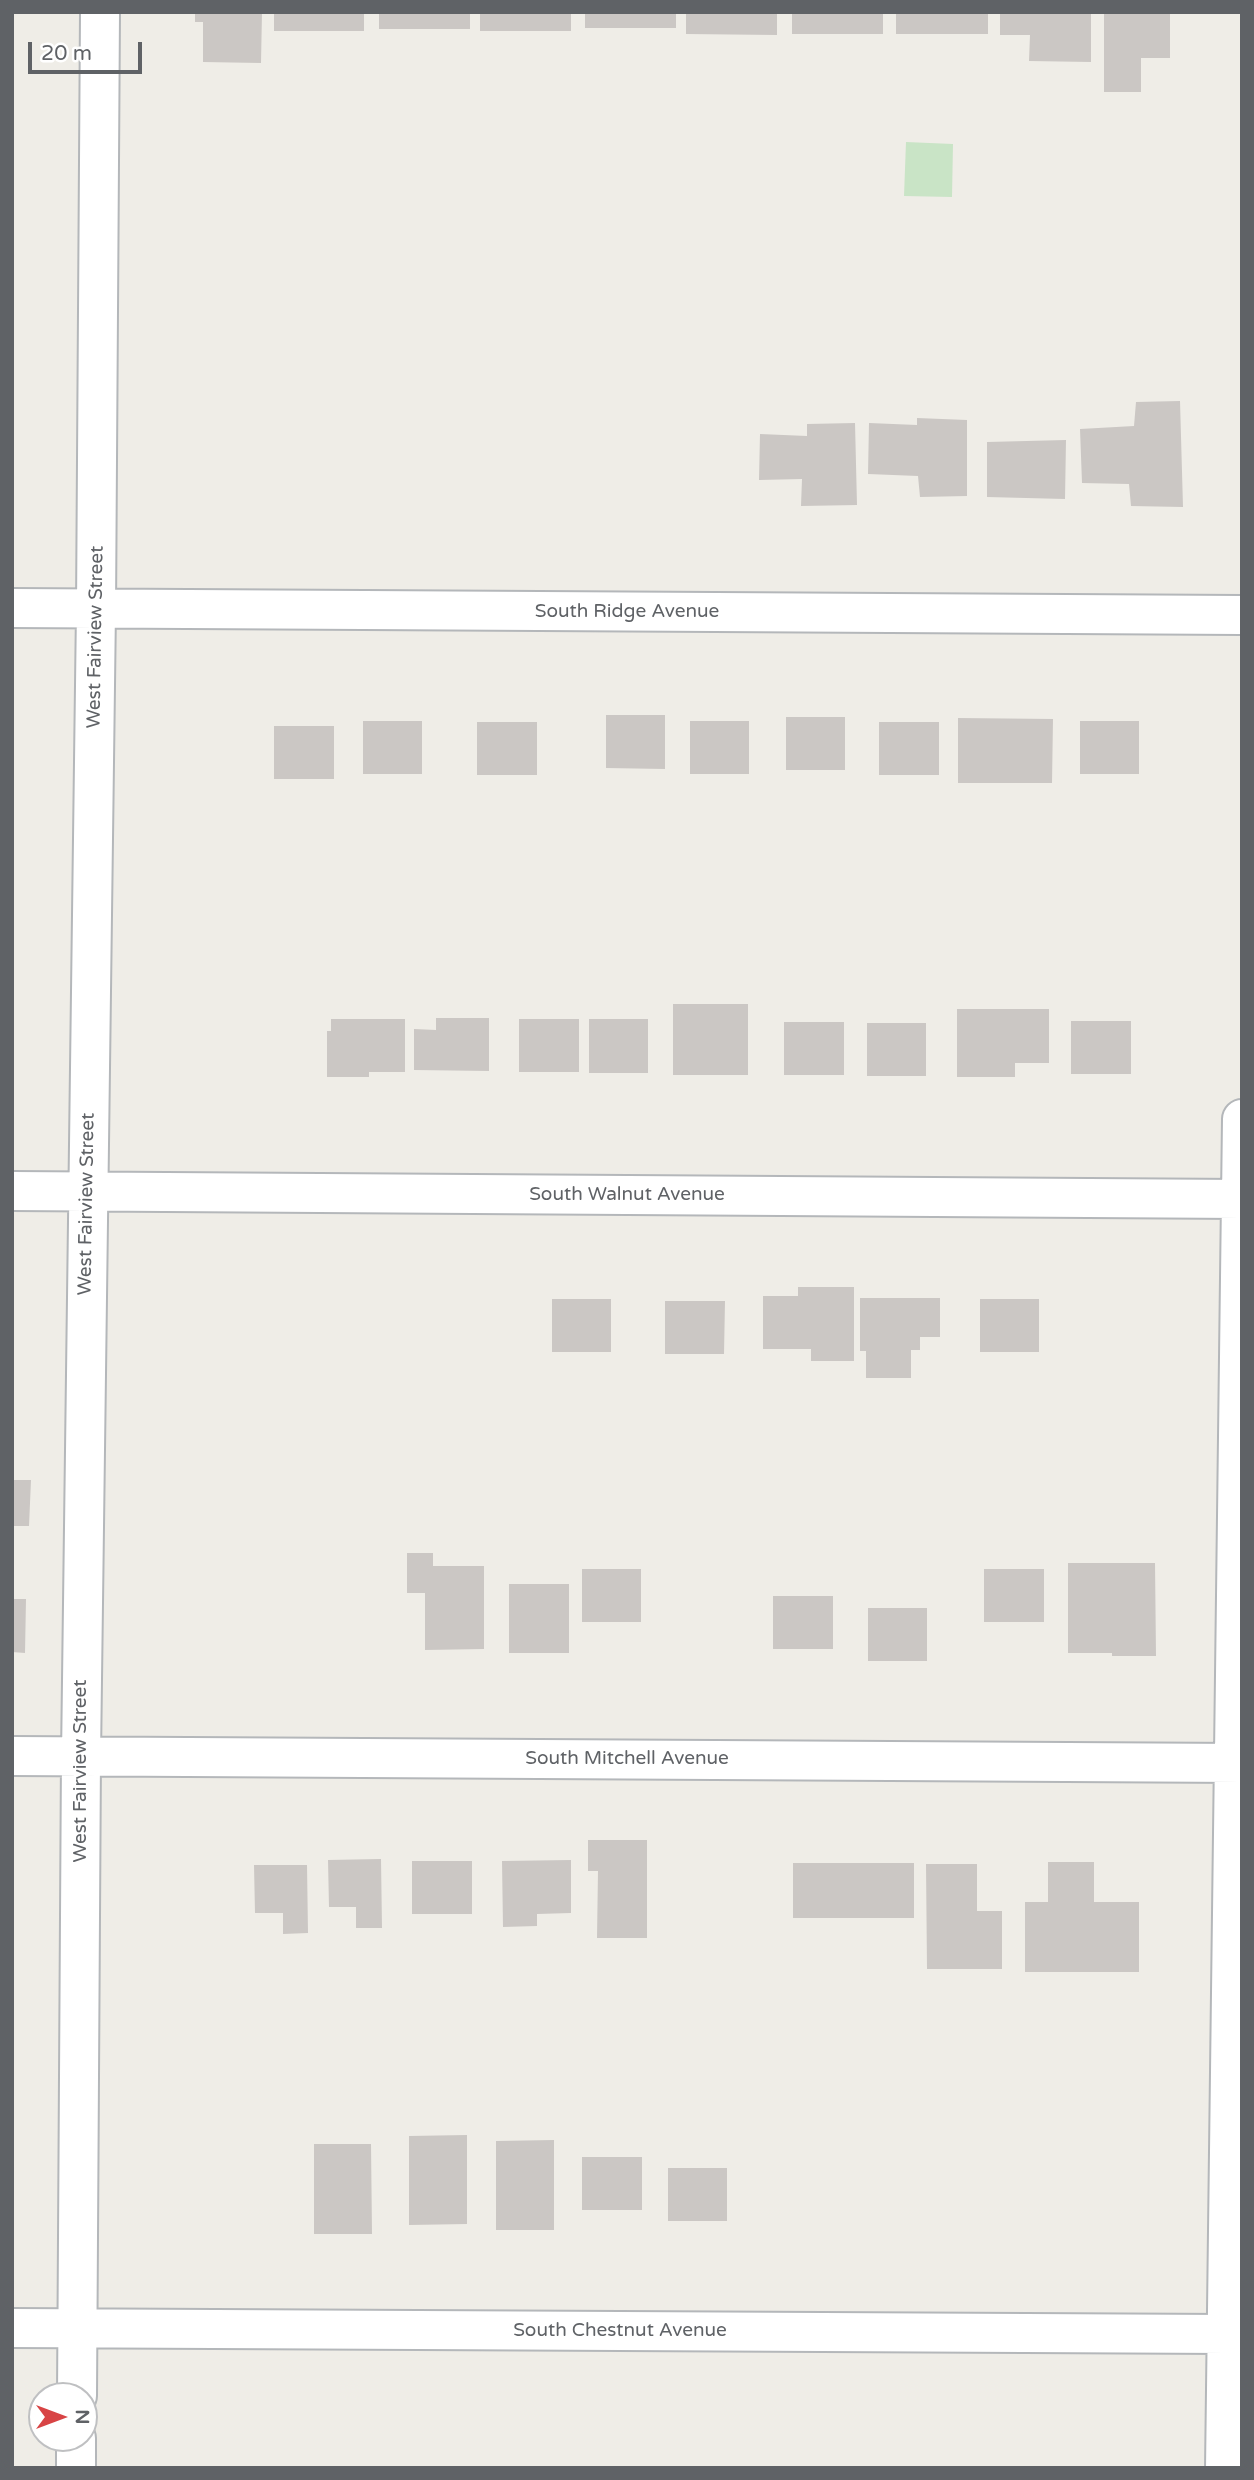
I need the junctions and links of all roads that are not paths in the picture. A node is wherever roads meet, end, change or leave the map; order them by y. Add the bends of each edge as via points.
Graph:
1 (100, 12) edge
2 (12, 608) edge
3 (96, 609) junction
4 (1242, 615) edge
5 (1242, 1119) edge
6 (12, 1191) edge
7 (87, 1192) junction
8 (1241, 1199) edge
9 (1239, 1511) edge
10 (12, 1756) edge
11 (81, 1756) junction
12 (1238, 1763) edge
13 (12, 2328) edge
14 (77, 2329) junction
15 (1227, 2334) junction
16 (77, 2382) edge
17 (1225, 2468) edge

1 - 3 street, West Fairview Street
2 - 3 street, South Ridge Avenue
3 - 4 street, South Ridge Avenue
3 - 7 street, West Fairview Street
5 - 8 street
6 - 7 street, South Walnut Avenue
7 - 8 street, South Walnut Avenue
7 - 11 street, West Fairview Street
8 - 9 street
9 - 12 street
10 - 11 street, South Mitchell Avenue
11 - 12 street, South Mitchell Avenue
11 - 14 street, West Fairview Street
12 - 15 street
13 - 14 street, South Chestnut Avenue
14 - 15 street, South Chestnut Avenue
14 - 16 street, West Fairview Street
15 - 17 street

